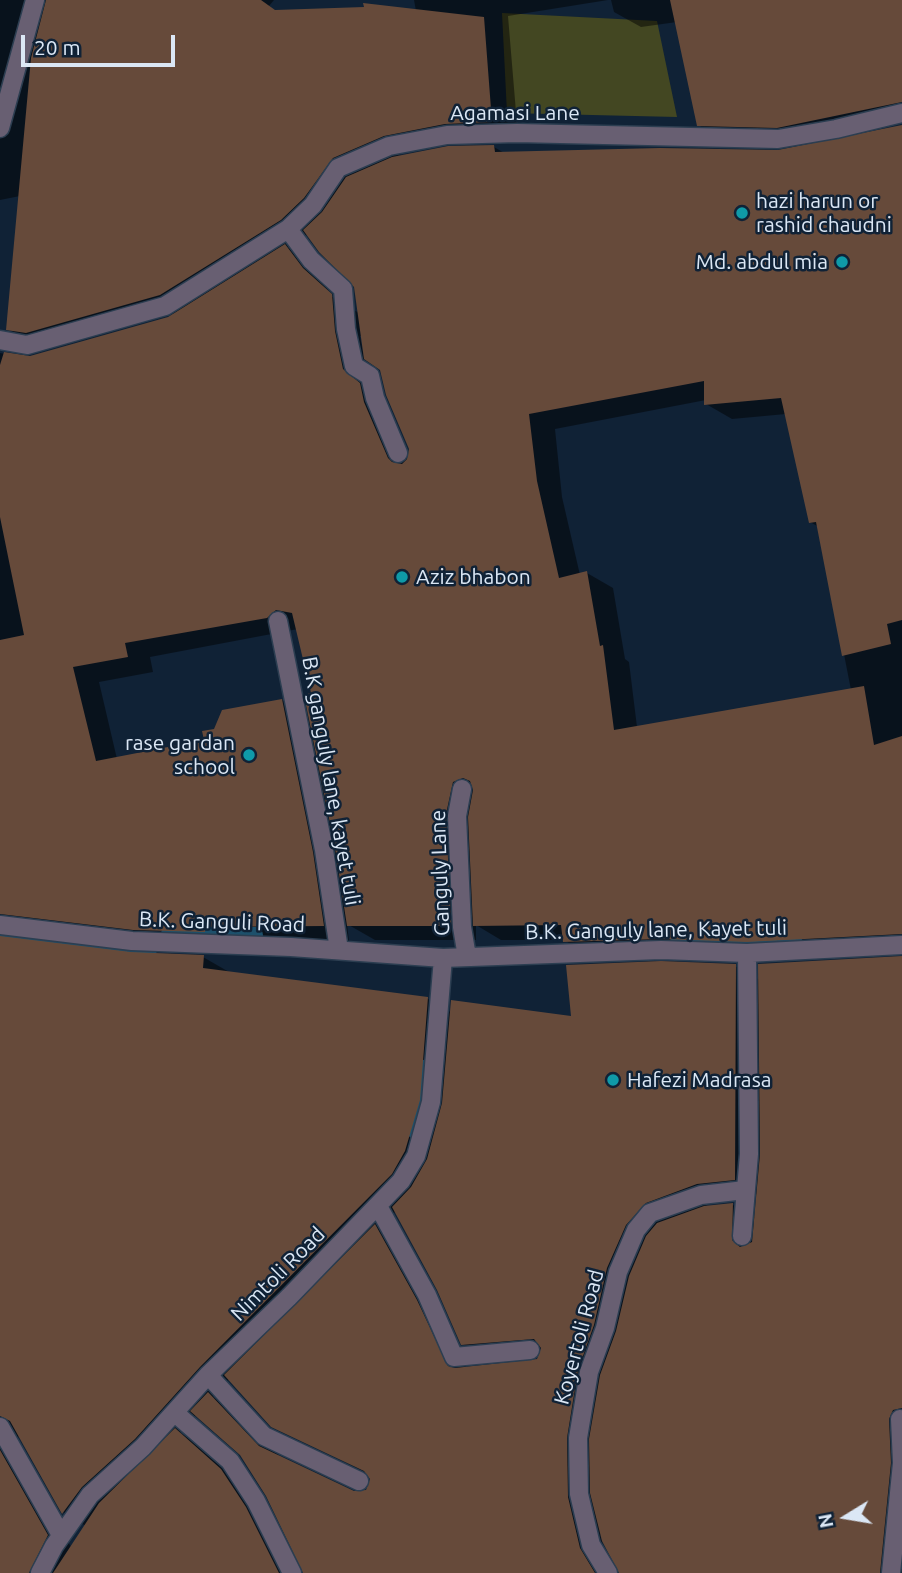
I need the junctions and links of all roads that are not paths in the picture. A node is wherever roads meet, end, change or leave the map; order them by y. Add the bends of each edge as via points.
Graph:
1 (34, 0) edge
2 (902, 113) edge
3 (0, 128) edge
4 (288, 229) junction
5 (0, 340) edge
6 (398, 453) dead end
7 (278, 621) dead end
8 (462, 789) dead end
9 (0, 925) edge
10 (902, 945) edge
11 (339, 950) junction
12 (747, 953) junction
13 (467, 957) junction
14 (443, 958) junction
15 (745, 1190) junction
16 (378, 1206) junction
17 (742, 1236) dead end
18 (530, 1350) dead end
19 (208, 1375) junction
20 (175, 1413) junction
21 (900, 1419) dead end
22 (0, 1427) edge
23 (359, 1481) dead end
24 (61, 1535) junction
25 (40, 1573) edge
26 (292, 1573) edge
27 (608, 1573) edge
28 (891, 1573) edge

1 - 3 street
2 - 4 street, Agamasi Lane via 778,139 447,135 389,146 338,168 313,205
4 - 5 street, Agamasi Lane via 165,306 27,345
4 - 6 street via 311,260 343,289 354,366 370,376
7 - 11 street, B.K ganguly lane, kayet tuli
8 - 13 street, Ganguly Lane via 457,816
9 - 11 street, B.K. Ganguli Road via 132,941
10 - 12 street, B.K. Ganguly lane, Kayet tuli
11 - 14 street, B.K. Ganguli Road
12 - 13 street, B.K. Ganguly lane, Kayet tuli via 661,950
12 - 15 street via 749,1154
13 - 14 street, B.K. Ganguly lane, Kayet tuli
14 - 16 street, Nimtoli Road via 431,1102 416,1156
15 - 17 street
15 - 27 street, Koyertoli Road via 701,1195 650,1213 636,1230 618,1272 589,1372 578,1438 579,1494 591,1545
16 - 18 street, Koyertoli Road via 427,1295 454,1357
16 - 19 street, Nimtoli Road
19 - 20 street, Nimtoli Road
19 - 23 street via 264,1436
20 - 24 street, Nimtoli Road via 90,1495
20 - 26 street via 230,1461
21 - 28 street via 902,1463
22 - 24 street
24 - 25 street, Nimtoli Road

